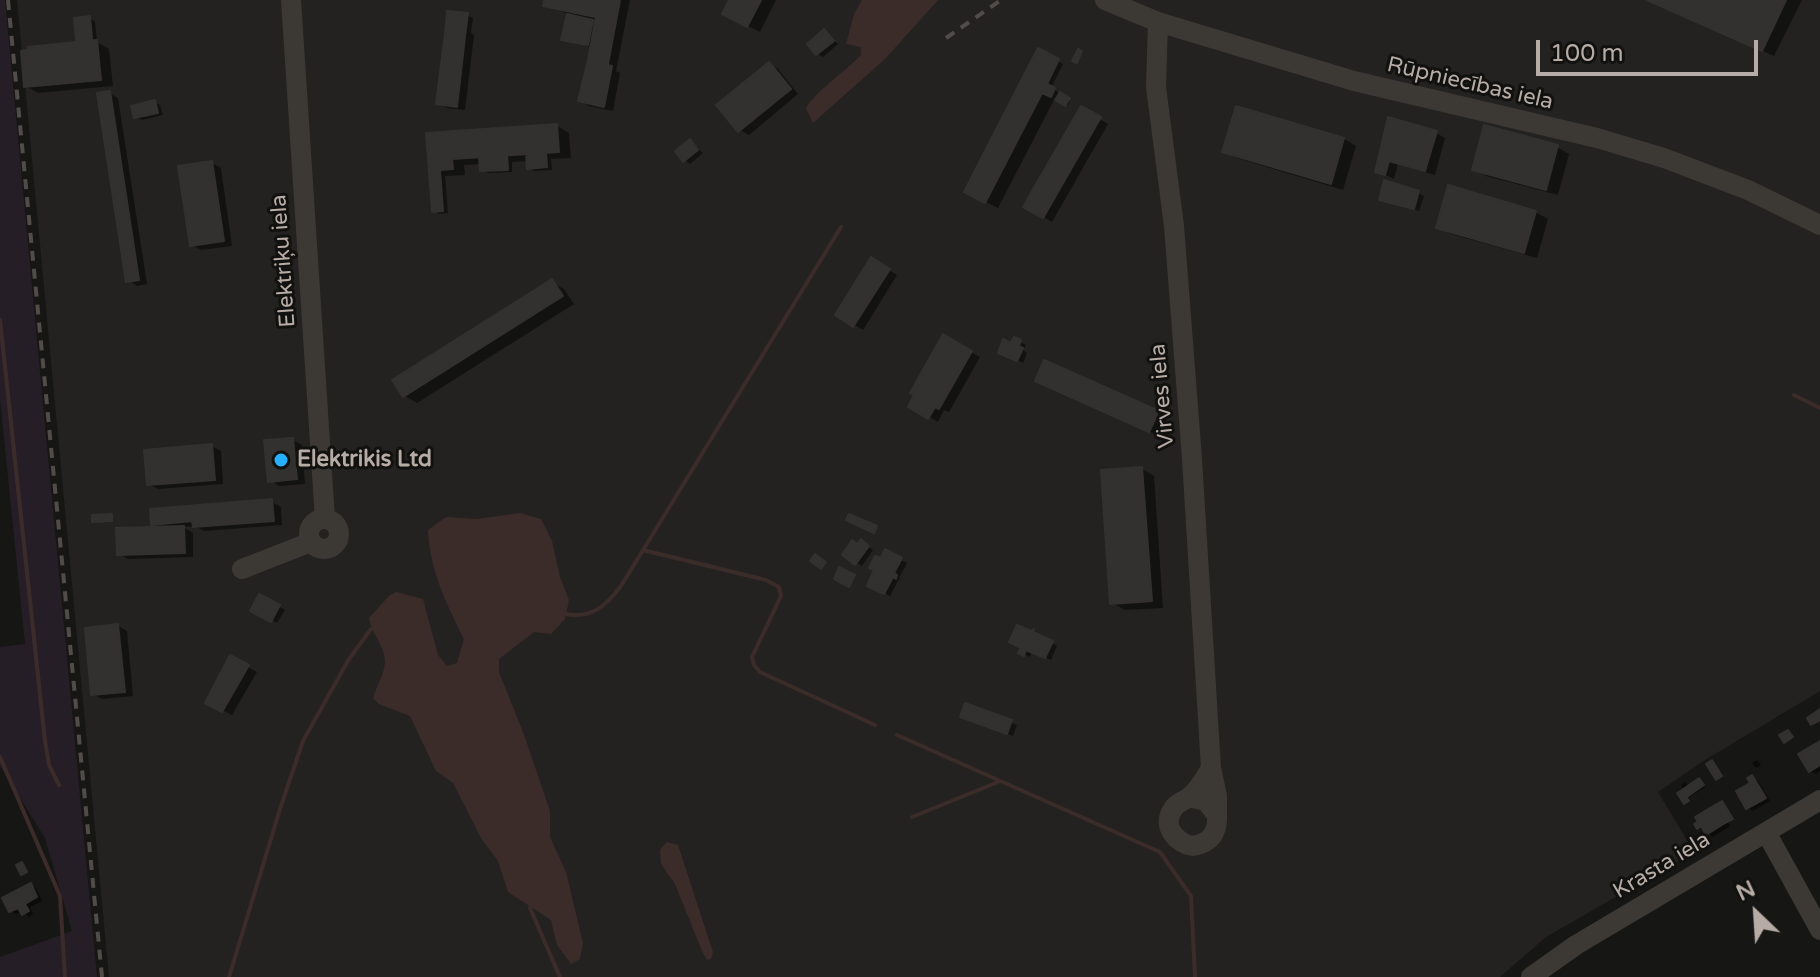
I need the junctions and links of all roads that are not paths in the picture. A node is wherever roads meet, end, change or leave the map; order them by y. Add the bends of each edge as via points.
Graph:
1 (291, 0) edge
2 (1105, 0) edge
3 (1158, 22) junction
4 (1820, 225) edge
5 (242, 569) dead end
6 (1211, 768) junction
7 (1189, 797) junction
8 (1820, 800) edge
9 (1217, 815) junction
10 (1766, 832) junction
11 (1820, 930) edge
12 (1531, 977) edge

1 - 5 street, Elektriķu iela via 325,519 338,527 337,542 324,549 311,542
2 - 3 street, Rūpniecības iela
3 - 4 street, Rūpniecības iela via 1354,81 1664,158
3 - 6 street, Virves iela via 1156,87 1174,226
6 - 7 street
6 - 9 street, Virves iela
7 - 9 street via 1206,801
7 - 9 street via 1174,807 1169,824 1184,844 1210,840
8 - 10 street, Krasta iela
10 - 11 street
10 - 12 street, Krasta iela

